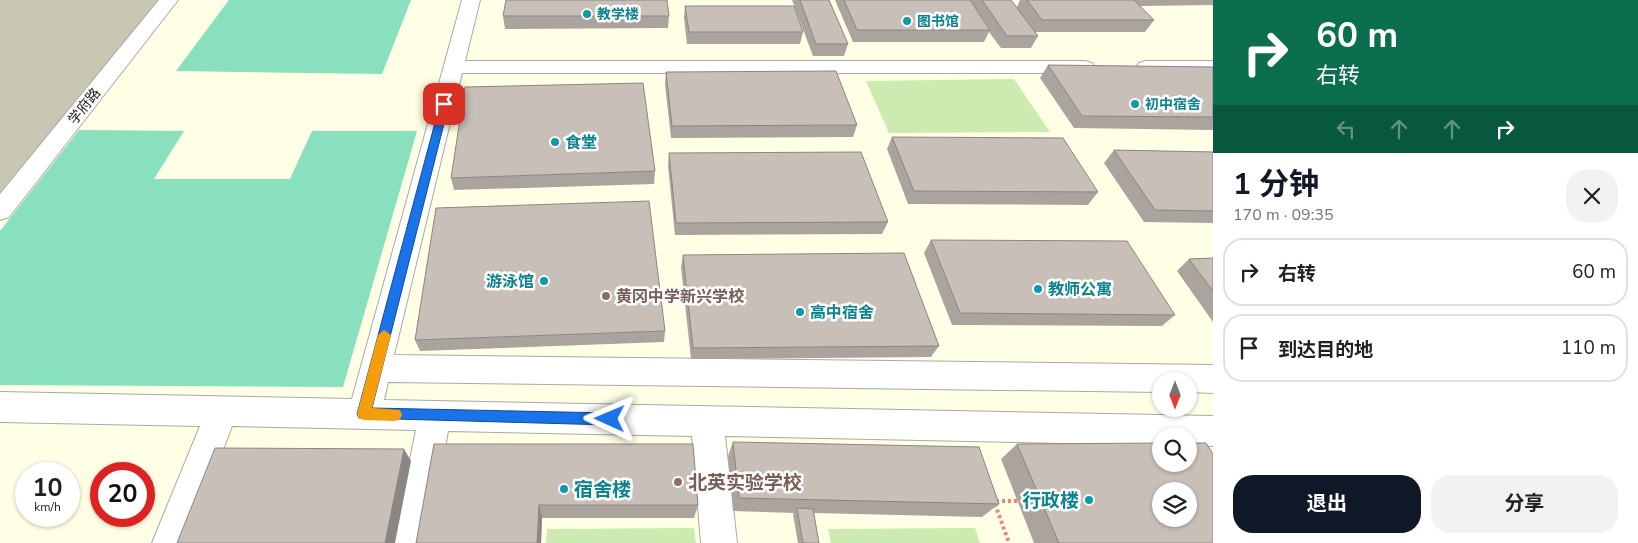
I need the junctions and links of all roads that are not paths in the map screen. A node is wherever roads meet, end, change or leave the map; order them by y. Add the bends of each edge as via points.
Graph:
1 (168, 0) edge
2 (472, 0) edge
3 (454, 67) junction
4 (1213, 67) edge
5 (0, 211) edge
6 (376, 368) junction
7 (1213, 379) edge
8 (0, 407) edge
9 (222, 411) junction
10 (364, 414) junction
11 (435, 415) junction
12 (707, 421) junction
13 (1213, 431) edge
14 (170, 543) edge
15 (411, 543) edge
16 (719, 543) edge

1 - 5 street, 学府路
2 - 3 street
3 - 4 street
3 - 6 street
6 - 7 street
6 - 10 street
8 - 9 street
9 - 10 street
9 - 14 street
10 - 11 street
11 - 12 street
11 - 15 street
12 - 13 street
12 - 16 street

